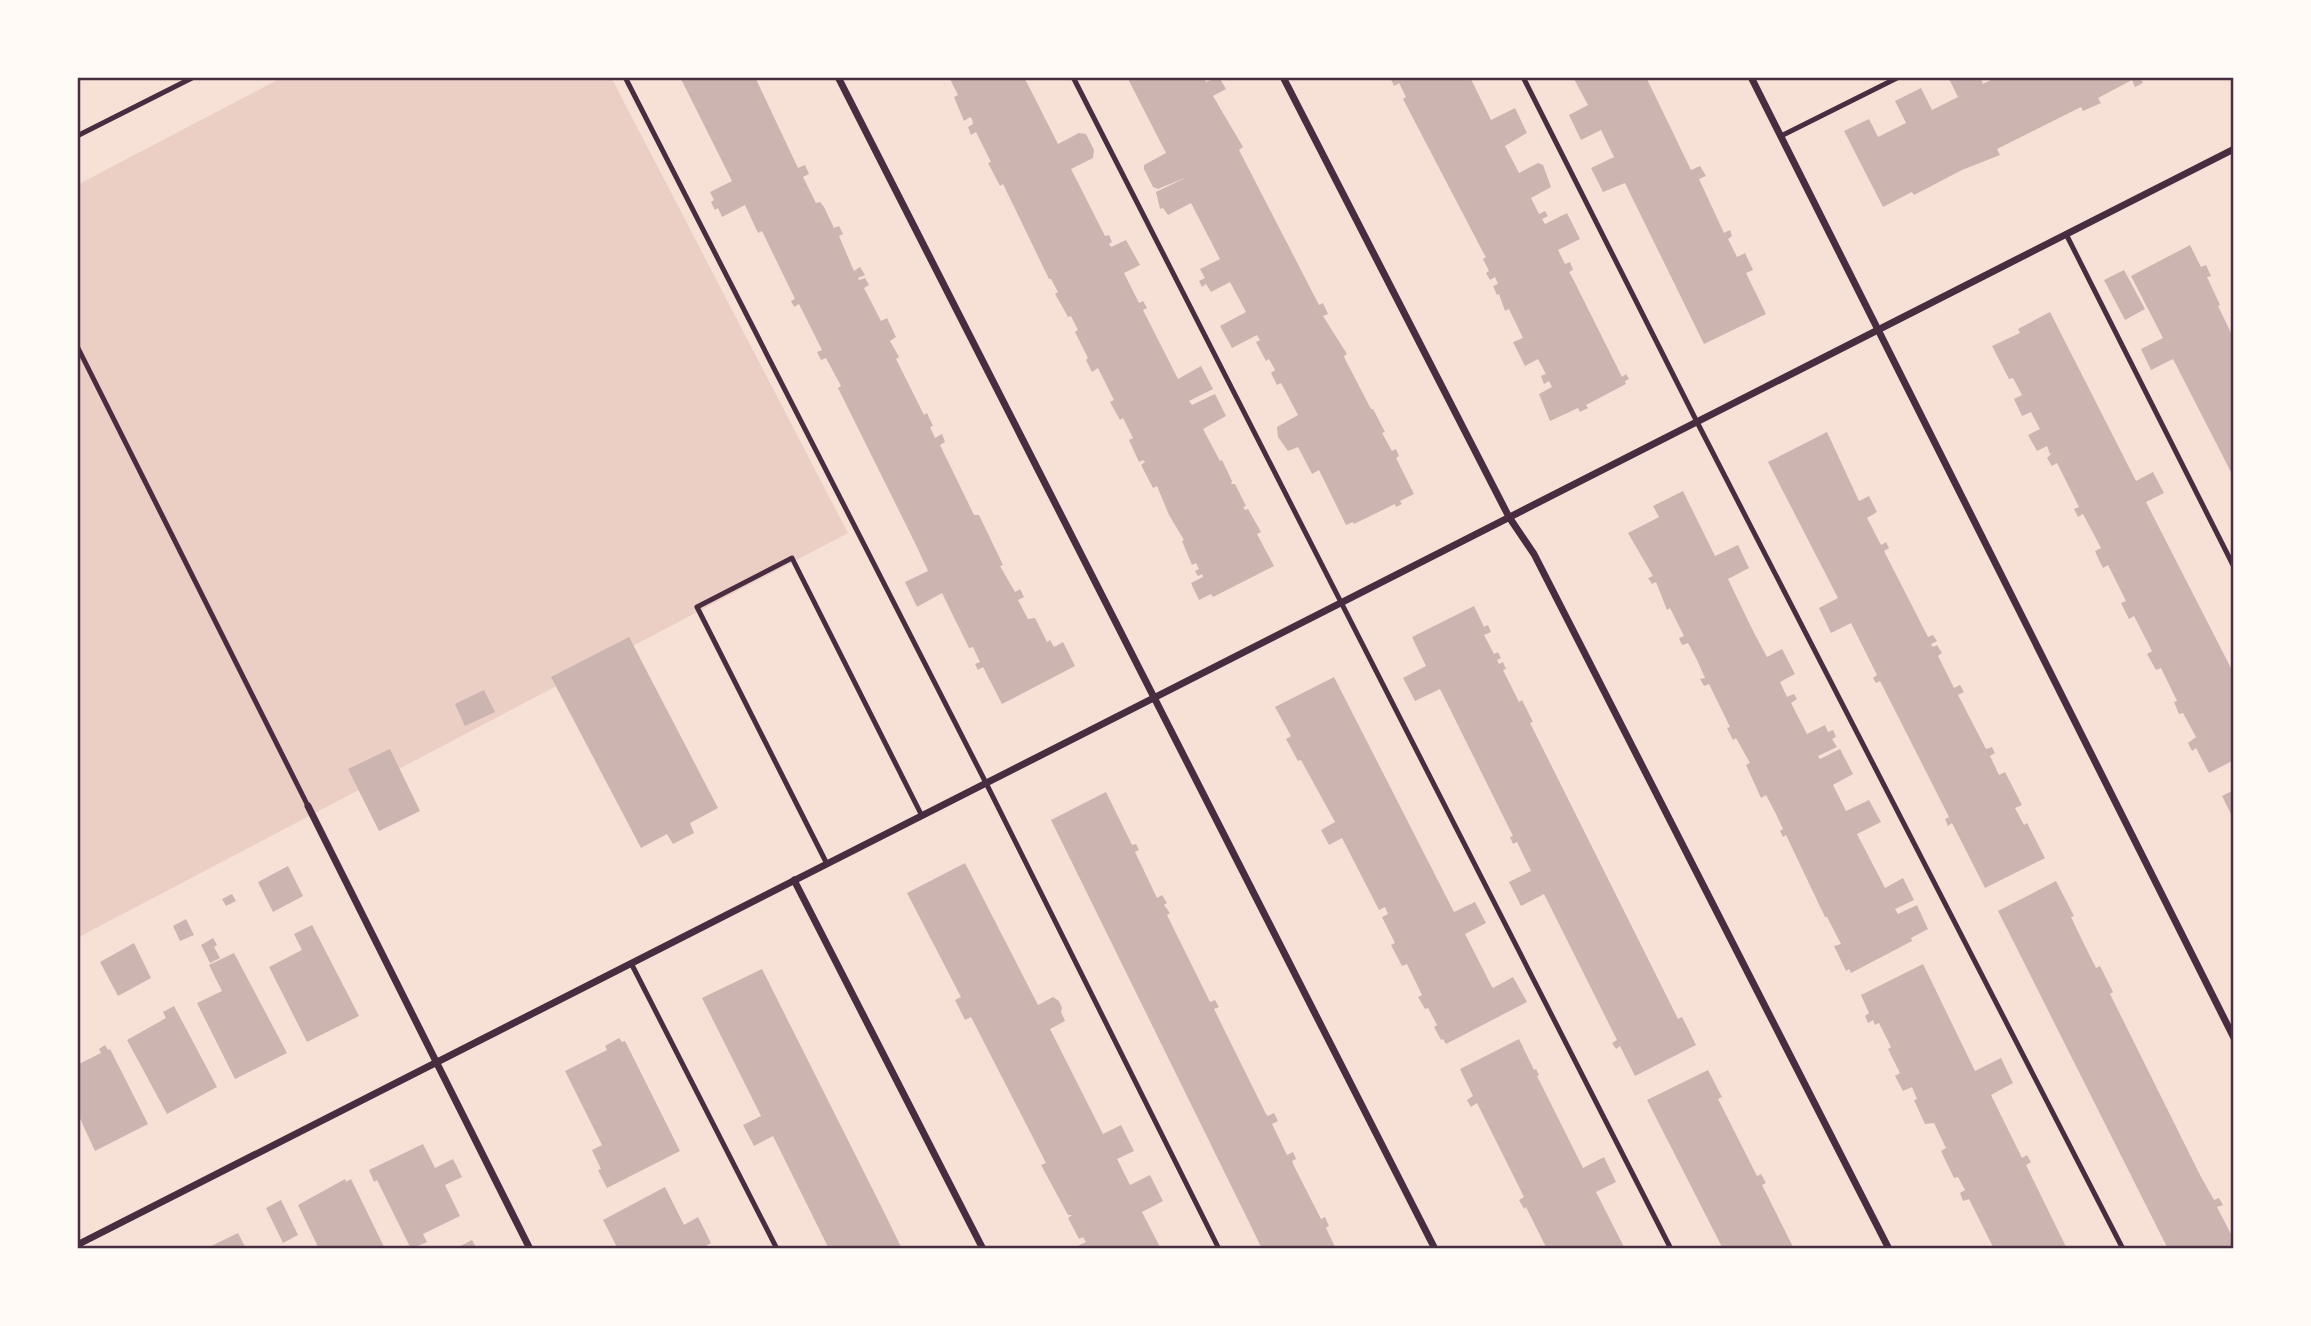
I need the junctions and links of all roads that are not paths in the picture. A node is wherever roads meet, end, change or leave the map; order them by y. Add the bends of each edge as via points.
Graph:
1 (194, 77) edge
2 (625, 77) edge
3 (838, 77) edge
4 (1073, 77) edge
5 (1283, 77) edge
6 (1523, 77) edge
7 (1751, 77) edge
8 (1899, 77) edge
9 (77, 136) edge
10 (1781, 136) junction
11 (2234, 149) edge
12 (2066, 234) junction
13 (1877, 329) junction
14 (77, 345) edge
15 (1697, 422) junction
16 (1509, 517) junction
17 (2234, 567) edge
18 (1341, 603) junction
19 (1156, 697) junction
20 (986, 783) junction
21 (308, 806) joint
22 (922, 816) junction
23 (827, 864) junction
24 (794, 880) junction
25 (631, 963) junction
26 (2234, 1038) edge
27 (436, 1063) junction
28 (79, 1246) edge
29 (530, 1249) edge
30 (777, 1249) edge
31 (983, 1249) edge
32 (1219, 1249) edge
33 (1435, 1249) edge
34 (1671, 1249) edge
35 (1889, 1249) edge
36 (2123, 1249) edge

1 - 9 lane
2 - 20 lane
3 - 19 street
4 - 18 lane
5 - 16 street
6 - 15 lane
7 - 10 street
8 - 10 lane
10 - 13 street
11 - 12 street
12 - 13 street
12 - 17 lane
13 - 15 street
13 - 26 street
14 - 21 lane
15 - 16 street
15 - 36 lane
16 - 18 street
16 - 35 street via 1534,554
18 - 19 street
18 - 34 lane
19 - 20 street
19 - 33 street
20 - 22 street
20 - 32 lane
21 - 27 street
22 - 23 street
22 - 23 lane via 792,558 697,607
23 - 24 street
24 - 25 street
24 - 31 street
25 - 27 street
25 - 30 lane
27 - 28 street
27 - 29 street

